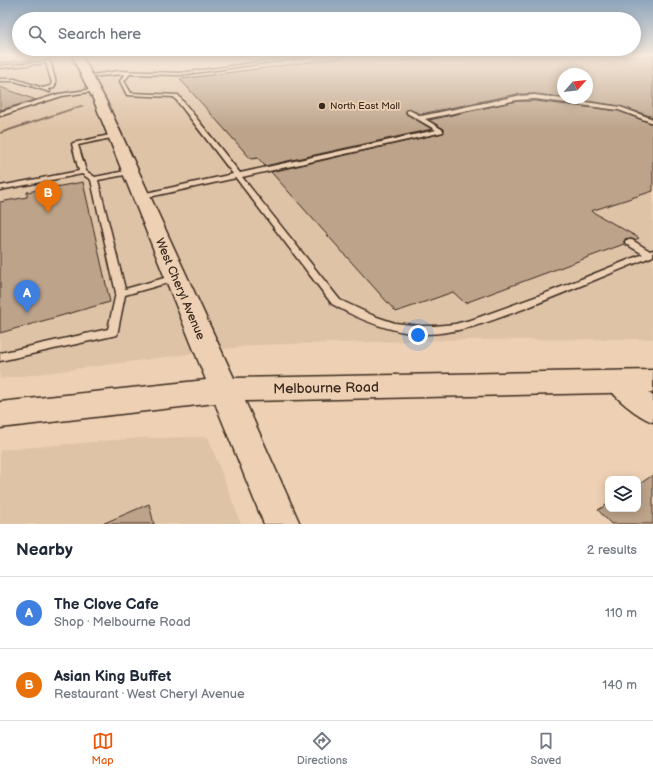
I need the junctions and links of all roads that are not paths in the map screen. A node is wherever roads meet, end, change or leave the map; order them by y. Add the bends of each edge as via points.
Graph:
1 (16, 80) edge
2 (53, 80) edge
3 (89, 80) edge
4 (122, 80) edge
5 (43, 89) junction
6 (94, 90) junction
7 (61, 95) junction
8 (409, 112) dead end
9 (0, 114) edge
10 (420, 118) junction
11 (653, 121) edge
12 (441, 131) junction
13 (448, 135) dead end
14 (114, 136) junction
15 (83, 172) junction
16 (130, 172) junction
17 (238, 175) junction
18 (94, 179) junction
19 (0, 188) edge
20 (140, 197) junction
21 (629, 242) dead end
22 (651, 253) edge
23 (176, 278) junction
24 (121, 293) junction
25 (0, 357) edge
26 (653, 381) edge
27 (618, 383) junction
28 (224, 390) junction
29 (653, 411) edge
30 (0, 415) edge
31 (282, 524) edge

1 - 5 lane
2 - 5 lane via 52,87
3 - 6 street, West Cheryl Avenue
4 - 17 lane via 129,94 176,96
5 - 7 lane
6 - 7 lane
6 - 14 street, West Cheryl Avenue
7 - 9 lane
8 - 10 lane
10 - 11 lane via 517,98 535,97 620,109
10 - 12 lane
12 - 13 lane
12 - 17 lane
14 - 15 lane via 75,144
14 - 16 street, West Cheryl Avenue
15 - 18 lane
15 - 19 lane
16 - 18 lane
16 - 20 street, West Cheryl Avenue
17 - 20 lane
17 - 22 lane via 336,302 356,314 386,324 434,330 472,323 552,295
18 - 24 lane
20 - 23 street, West Cheryl Avenue
21 - 22 lane
23 - 24 lane
23 - 28 street, West Cheryl Avenue
24 - 25 lane via 113,332
26 - 27 street, Melbourne Road
27 - 28 street, Melbourne Road
27 - 29 street
28 - 30 street, Melbourne Road
28 - 31 street, West Cheryl Avenue

